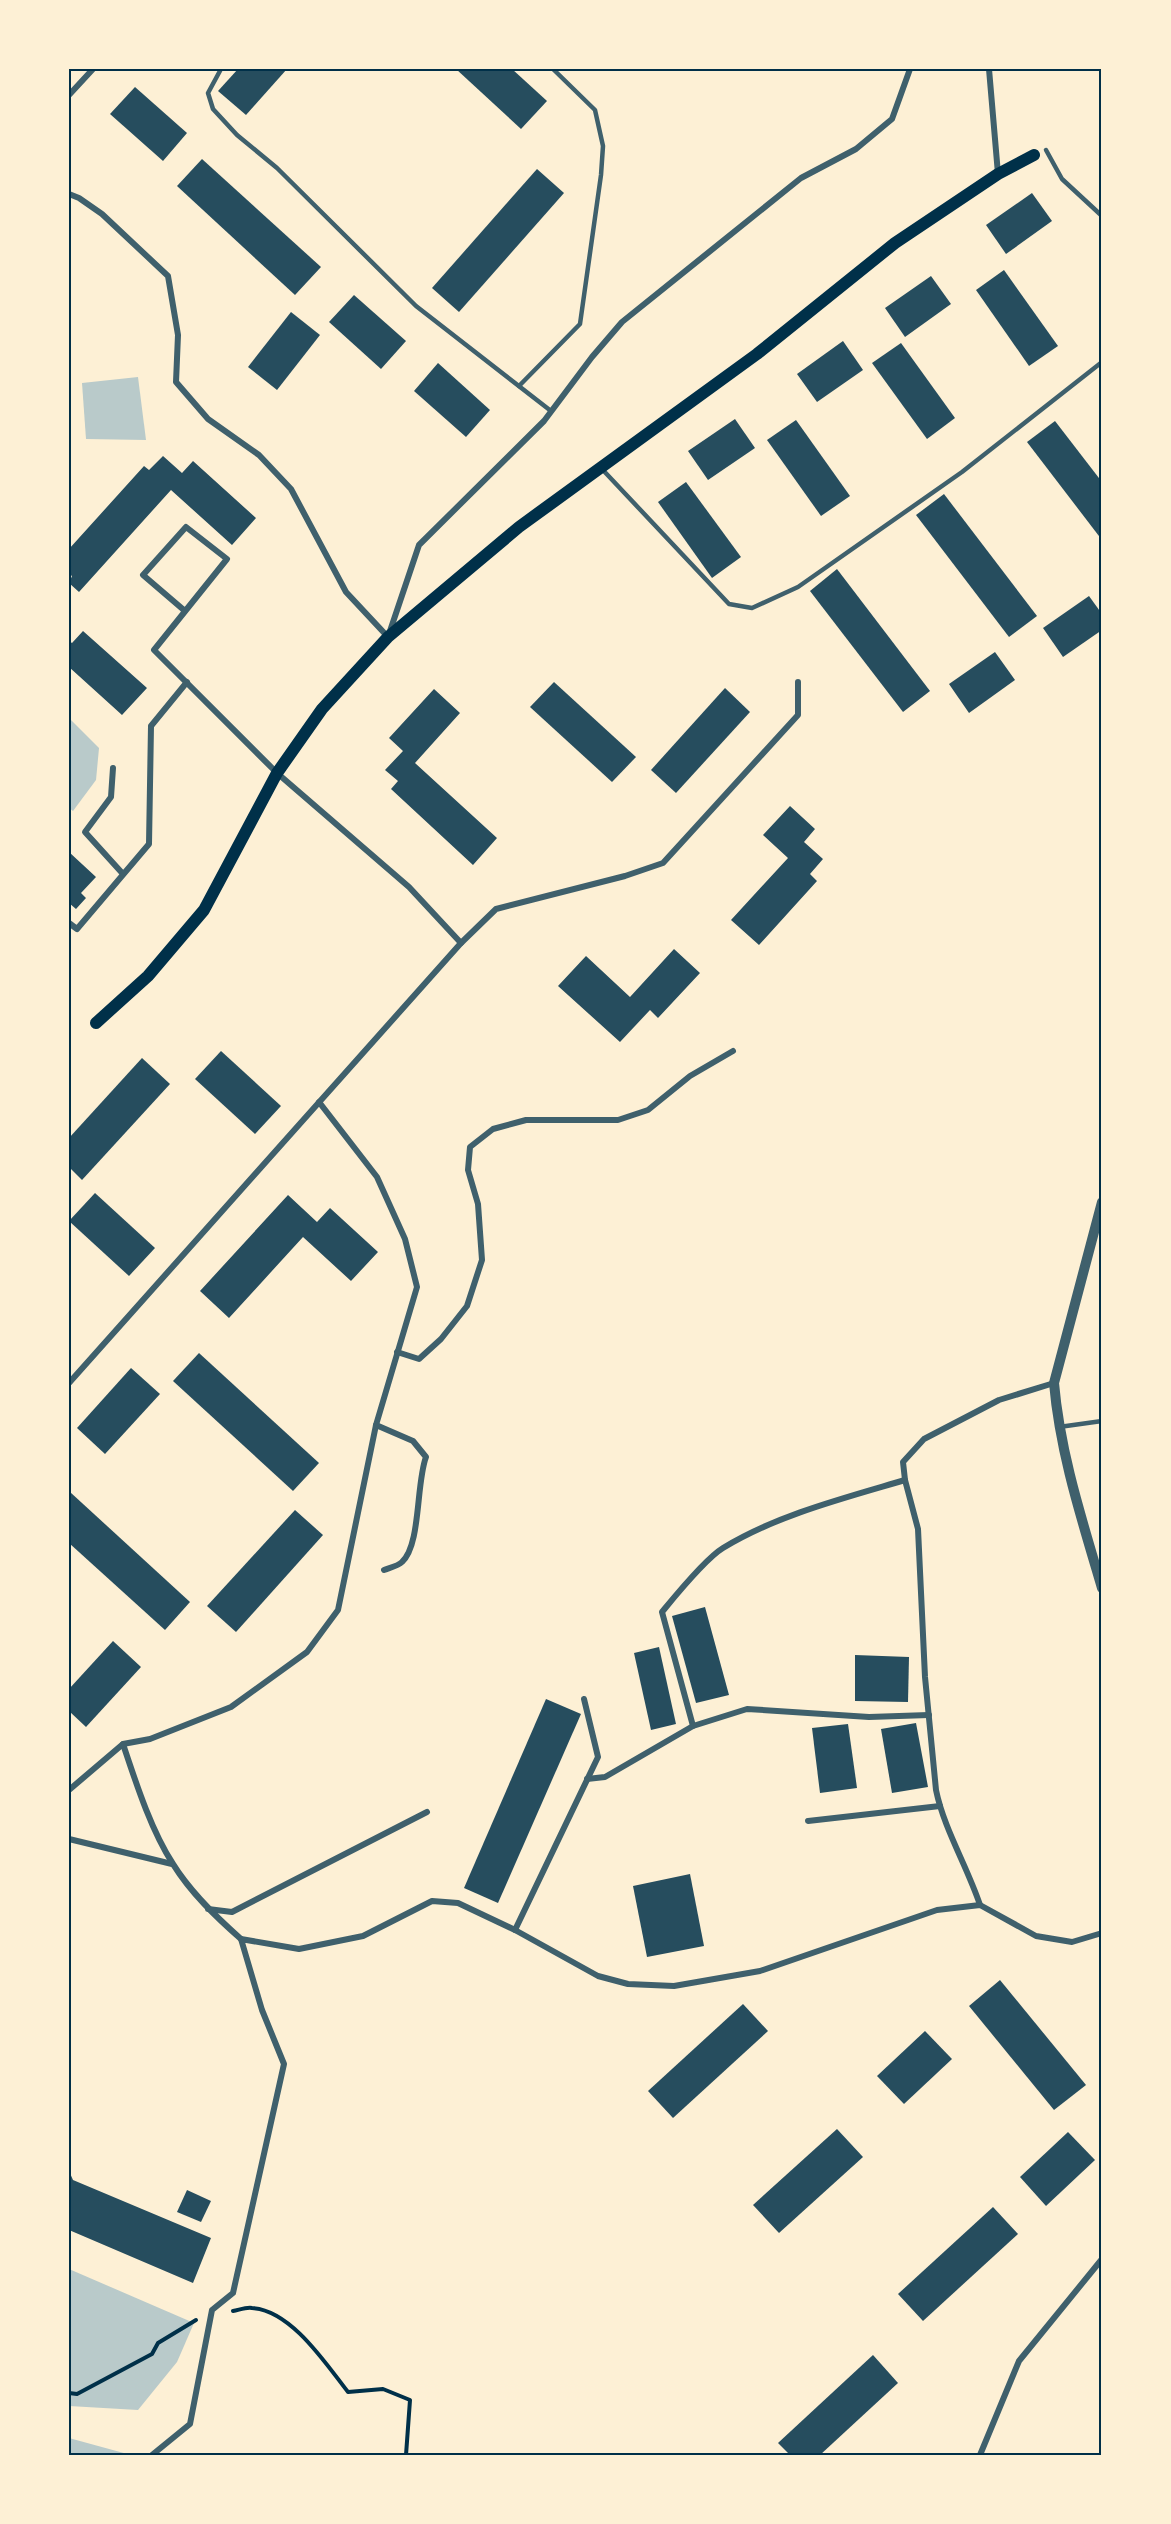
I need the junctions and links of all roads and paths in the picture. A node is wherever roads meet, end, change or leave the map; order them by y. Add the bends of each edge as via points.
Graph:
1 (93, 69) edge
2 (220, 69) edge
3 (553, 69) edge
4 (910, 69) edge
5 (989, 69) edge
6 (69, 95) edge
7 (1040, 152) joint
8 (998, 174) junction
9 (69, 194) edge
10 (1102, 216) edge
11 (1102, 362) edge
12 (519, 386) junction
13 (551, 411) junction
14 (600, 467) junction
15 (185, 611) junction
16 (388, 637) junction
17 (187, 682) junction
18 (798, 682) dead end
19 (113, 768) dead end
20 (277, 773) junction
21 (123, 874) junction
22 (69, 924) edge
23 (461, 943) junction
24 (96, 1023) dead end
25 (732, 1051) dead end
26 (319, 1102) junction
27 (1102, 1202) edge
28 (397, 1352) junction
29 (69, 1383) edge
30 (1054, 1383) junction
31 (1102, 1421) edge
32 (376, 1425) junction
33 (1059, 1427) junction
34 (905, 1480) junction
35 (384, 1569) dead end
36 (1102, 1588) edge
37 (584, 1699) dead end
38 (929, 1715) junction
39 (693, 1726) junction
40 (123, 1744) junction
41 (587, 1779) junction
42 (69, 1790) edge
43 (940, 1806) junction
44 (427, 1812) dead end
45 (808, 1821) dead end
46 (69, 1839) edge
47 (172, 1864) junction
48 (980, 1905) junction
49 (208, 1910) junction
50 (515, 1930) junction
51 (1102, 1933) edge
52 (241, 1939) junction
53 (1102, 2259) edge
54 (212, 2310) junction
55 (231, 2312) dead end
56 (69, 2393) edge
57 (152, 2455) edge
58 (406, 2455) edge
59 (980, 2455) edge

1 - 6 street
2 - 12 lane via 208,93 213,109 237,135 278,168 416,306
3 - 12 lane via 595,110 603,146 601,175 580,324
4 - 13 street via 892,118 856,149 801,178 622,322
5 - 8 street
7 - 8 main road
7 - 10 lane
8 - 14 main road via 895,243 757,354
9 - 16 street via 102,214 168,276 178,334 176,382 208,419 259,455 291,489 346,592
11 - 14 lane via 962,472 798,586 752,608 729,604
12 - 13 lane
13 - 16 street via 419,545
14 - 16 main road via 519,526
15 - 15 street via 227,559 186,527 144,575
15 - 17 street via 154,650
16 - 20 main road via 322,709
17 - 20 street
17 - 21 street via 151,726 149,844
18 - 23 street via 798,715 663,863 496,909
19 - 21 street via 111,797 85,832
20 - 23 street via 409,887
20 - 24 main road via 204,910 148,976
21 - 22 street via 77,929
23 - 26 street
25 - 28 street via 690,1076 648,1110 618,1120 526,1120 493,1130 470,1147 468,1170 477,1204 482,1260 467,1306 419,1359
26 - 28 street via 377,1178 405,1239 417,1287
26 - 29 street
27 - 30 street
28 - 32 street
30 - 33 street
30 - 34 street via 999,1400 924,1439 903,1462
31 - 33 lane
32 - 35 street via 413,1441 426,1457 420,1473 412,1544 402,1563
32 - 40 street via 338,1610 307,1652 231,1707 150,1739
33 - 36 street
34 - 38 street via 918,1529 919,1597
34 - 39 street via 767,1526 721,1549 673,1599 662,1612
37 - 41 street via 598,1757
38 - 39 street via 868,1717 747,1708
38 - 43 street
39 - 41 street via 605,1776
40 - 42 street
40 - 47 street via 137,1788
41 - 50 street
43 - 45 street
43 - 48 street
44 - 49 street via 232,1912
46 - 47 street
47 - 49 street
48 - 50 street via 937,1910 760,1971 674,1986 628,1984 598,1976
48 - 51 street via 1036,1936 1072,1942
49 - 52 street
50 - 52 street via 458,1903 432,1901 363,1936 299,1949
52 - 54 street via 262,2010 284,2064 233,2293
53 - 59 street via 1019,2361
54 - 56 path via 158,2343 152,2354 77,2394
54 - 57 street via 190,2424
55 - 58 path via 252,2308 301,2332 348,2392 383,2389 410,2400

